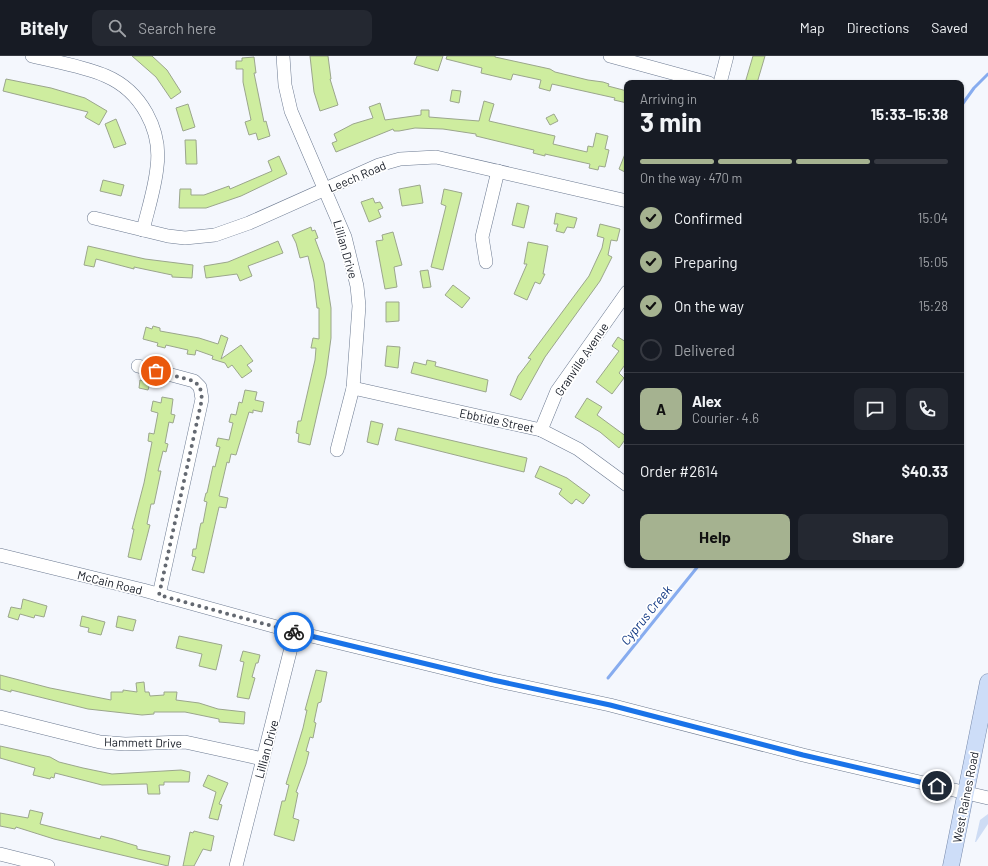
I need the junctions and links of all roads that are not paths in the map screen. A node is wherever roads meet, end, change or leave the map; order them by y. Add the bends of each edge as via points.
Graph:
1 (32, 56) edge
2 (283, 56) edge
3 (610, 56) edge
4 (727, 56) edge
5 (698, 80) edge
6 (721, 80) edge
7 (498, 171) junction
8 (325, 189) junction
9 (624, 201) edge
10 (94, 218) dead end
11 (143, 230) junction
12 (486, 262) dead end
13 (624, 296) edge
14 (138, 366) dead end
15 (353, 388) junction
16 (541, 430) junction
17 (337, 450) dead end
18 (624, 483) edge
19 (0, 555) edge
20 (159, 595) junction
21 (295, 632) junction
22 (988, 682) edge
23 (0, 717) edge
24 (263, 759) junction
25 (966, 793) junction
26 (988, 798) edge
27 (0, 854) edge
28 (48, 866) edge
29 (236, 866) edge
30 (951, 866) edge

1 - 11 street via 106,76 130,92 143,108 154,130 157,158
2 - 8 street, Lillian Drive via 285,85 291,111
3 - 5 street
4 - 6 street
7 - 8 street, Leech Road via 436,157 412,158 379,166
7 - 9 street, Leech Road
7 - 12 street via 482,236
8 - 11 street, Leech Road via 249,223 215,235 185,238
8 - 15 street, Lillian Drive via 345,237 357,286 359,306
10 - 11 street, Leech Road
13 - 16 street, Granville Avenue via 557,392
14 - 20 street via 194,381 200,387 202,399
15 - 16 street, Ebbtide Street
15 - 17 street, Lillian Drive
16 - 18 street, Ebbtide Street via 578,450
19 - 20 street, McCain Road
20 - 21 street, McCain Road
21 - 24 street, Lillian Drive
21 - 25 street, McCain Road via 493,680 610,705 803,755
22 - 25 main road, West Raines Road
23 - 24 street, Hammett Drive via 100,742 185,742
24 - 29 street, Lillian Drive
25 - 26 street, McCain Road
25 - 30 main road, West Raines Road
27 - 28 street

